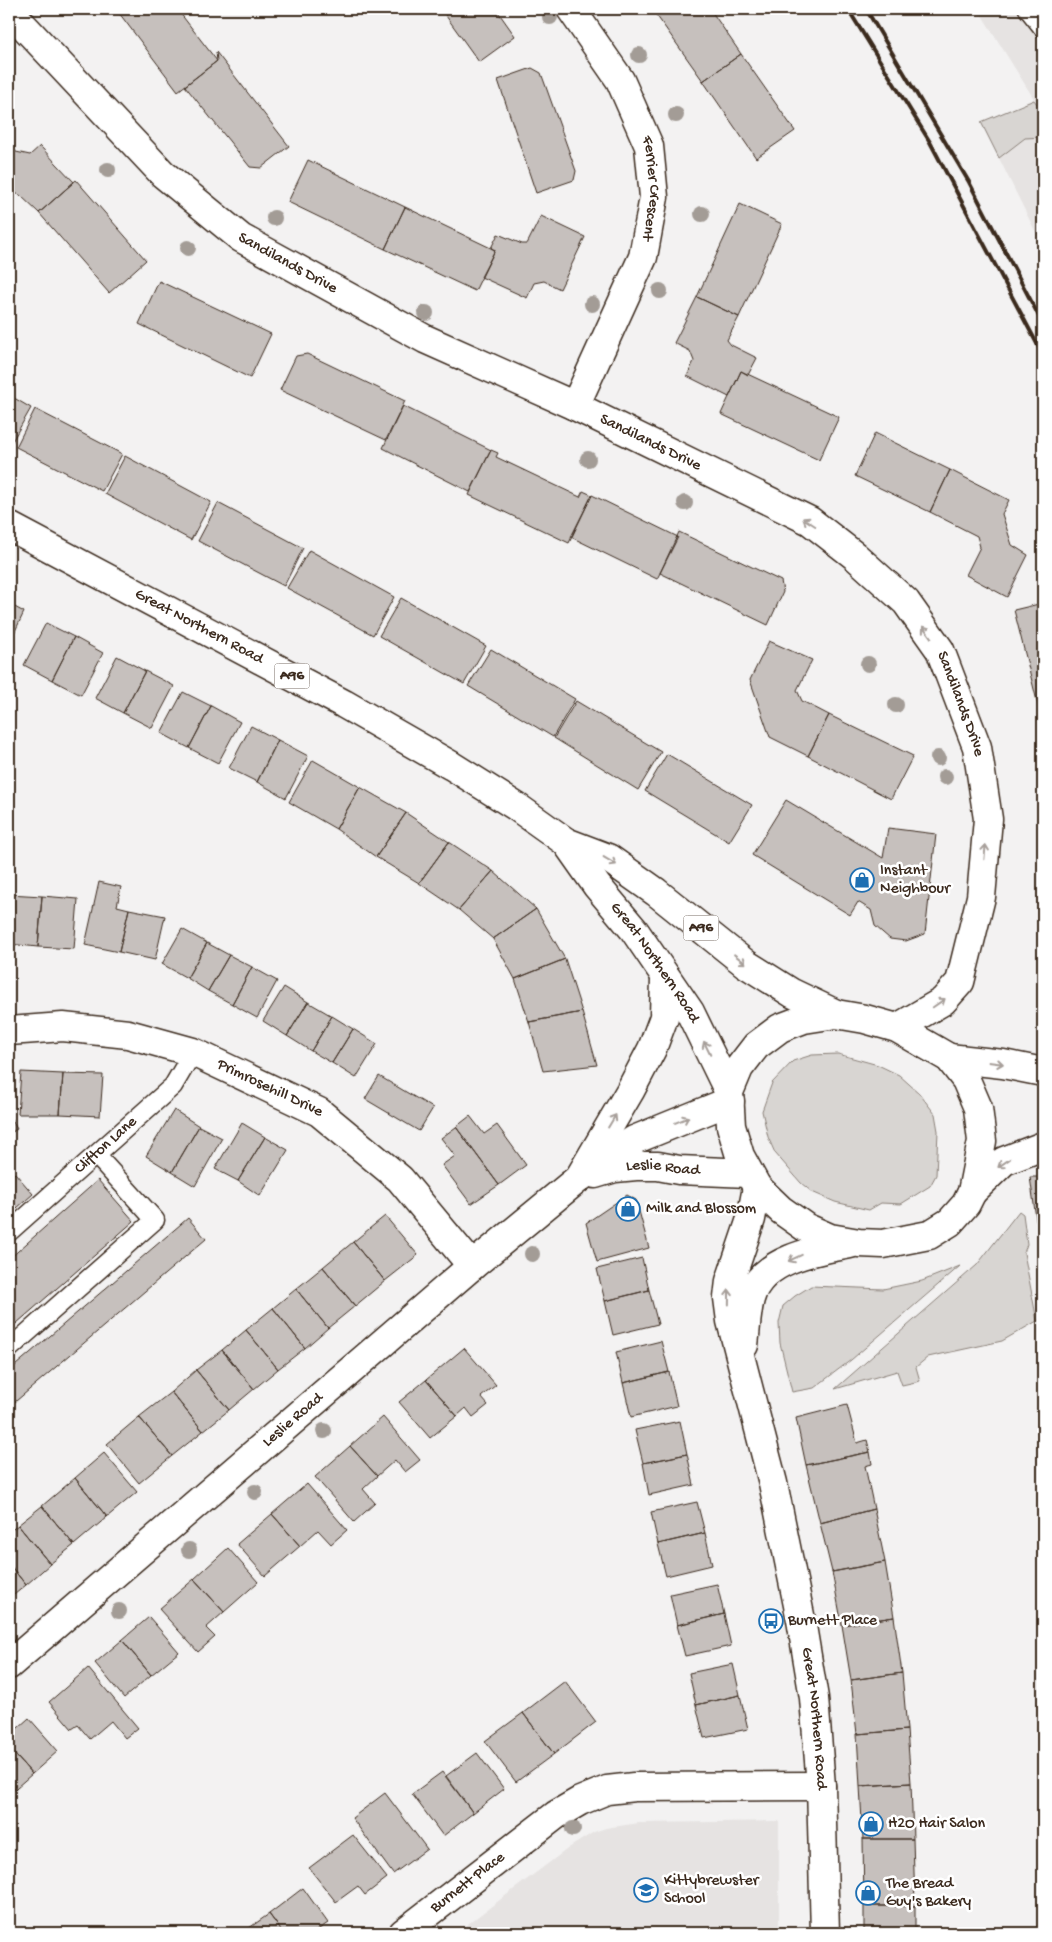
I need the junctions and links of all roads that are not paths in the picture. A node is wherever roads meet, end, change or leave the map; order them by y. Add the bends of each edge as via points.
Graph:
1 (571, 9) edge
2 (1028, 9) edge
3 (13, 21) edge
4 (1043, 28) edge
5 (576, 406) junction
6 (9, 526) edge
7 (566, 842) junction
8 (665, 978) junction
9 (836, 1014) junction
10 (897, 1028) junction
11 (9, 1031) edge
12 (193, 1052) junction
13 (949, 1058) junction
14 (1043, 1072) edge
15 (729, 1097) junction
16 (1043, 1146) edge
17 (96, 1155) junction
18 (579, 1178) junction
19 (752, 1180) junction
20 (972, 1192) junction
21 (9, 1232) edge
22 (859, 1243) junction
23 (472, 1266) junction
24 (9, 1349) edge
25 (742, 1362) junction
26 (9, 1664) edge
27 (821, 1786) junction
28 (403, 1933) edge
29 (825, 1933) edge

1 - 5 street, Ferrier Crescent via 620,80 650,146 654,197 643,257
2 - 4 lane
3 - 5 street, Sandilands Drive via 163,174 241,238 425,339
10 -> 5 street, Sandilands Drive via 943,1001 960,982 981,897 988,819 977,747 940,650 906,602 855,556 810,522
6 - 7 street, Great Northern Road / A96 via 344,704 518,807
7 - 8 street, Great Northern Road / A96 via 634,930
7 -> 9 street, Great Northern Road / A96 via 608,858 746,964 792,993
15 -> 8 street, Great Northern Road / A96 via 690,1012
18 -> 8 street via 652,1048 664,1017
9 - 10 street, A96
9 - 15 street, A96 via 804,1019 780,1028 756,1046 739,1068
10 - 13 street, A96
11 - 12 street, Primrosehill Drive via 63,1027 128,1034
12 - 17 lane, Clifton Lane via 173,1086
12 - 23 street, Primrosehill Drive via 319,1112 400,1179
13 -> 14 street
13 - 20 street, A96 via 966,1080 978,1108 982,1141
18 -> 15 street, Leslie Road via 634,1140
15 - 19 street, A96 via 731,1126
16 -> 20 street via 1004,1161
17 - 21 lane, Clifton Lane
17 - 24 lane via 155,1220
18 - 19 street, Leslie Road via 615,1168 658,1166
18 - 23 street, Leslie Road
19 - 22 street, A96 via 782,1210 805,1227 830,1238
25 -> 19 street, Great Northern Road / A96 via 728,1298 730,1281 751,1219
20 - 22 street, A96 via 950,1222 928,1235 883,1244
22 -> 25 street, Great Northern Road / A96 via 809,1251 771,1269 757,1284 750,1298
23 - 26 street, Leslie Road
25 - 27 street, Great Northern Road / A96 via 773,1483 802,1620 814,1698
27 - 28 street, Burnett Place via 607,1790 556,1815
27 - 29 street, Great Northern Road / A96

